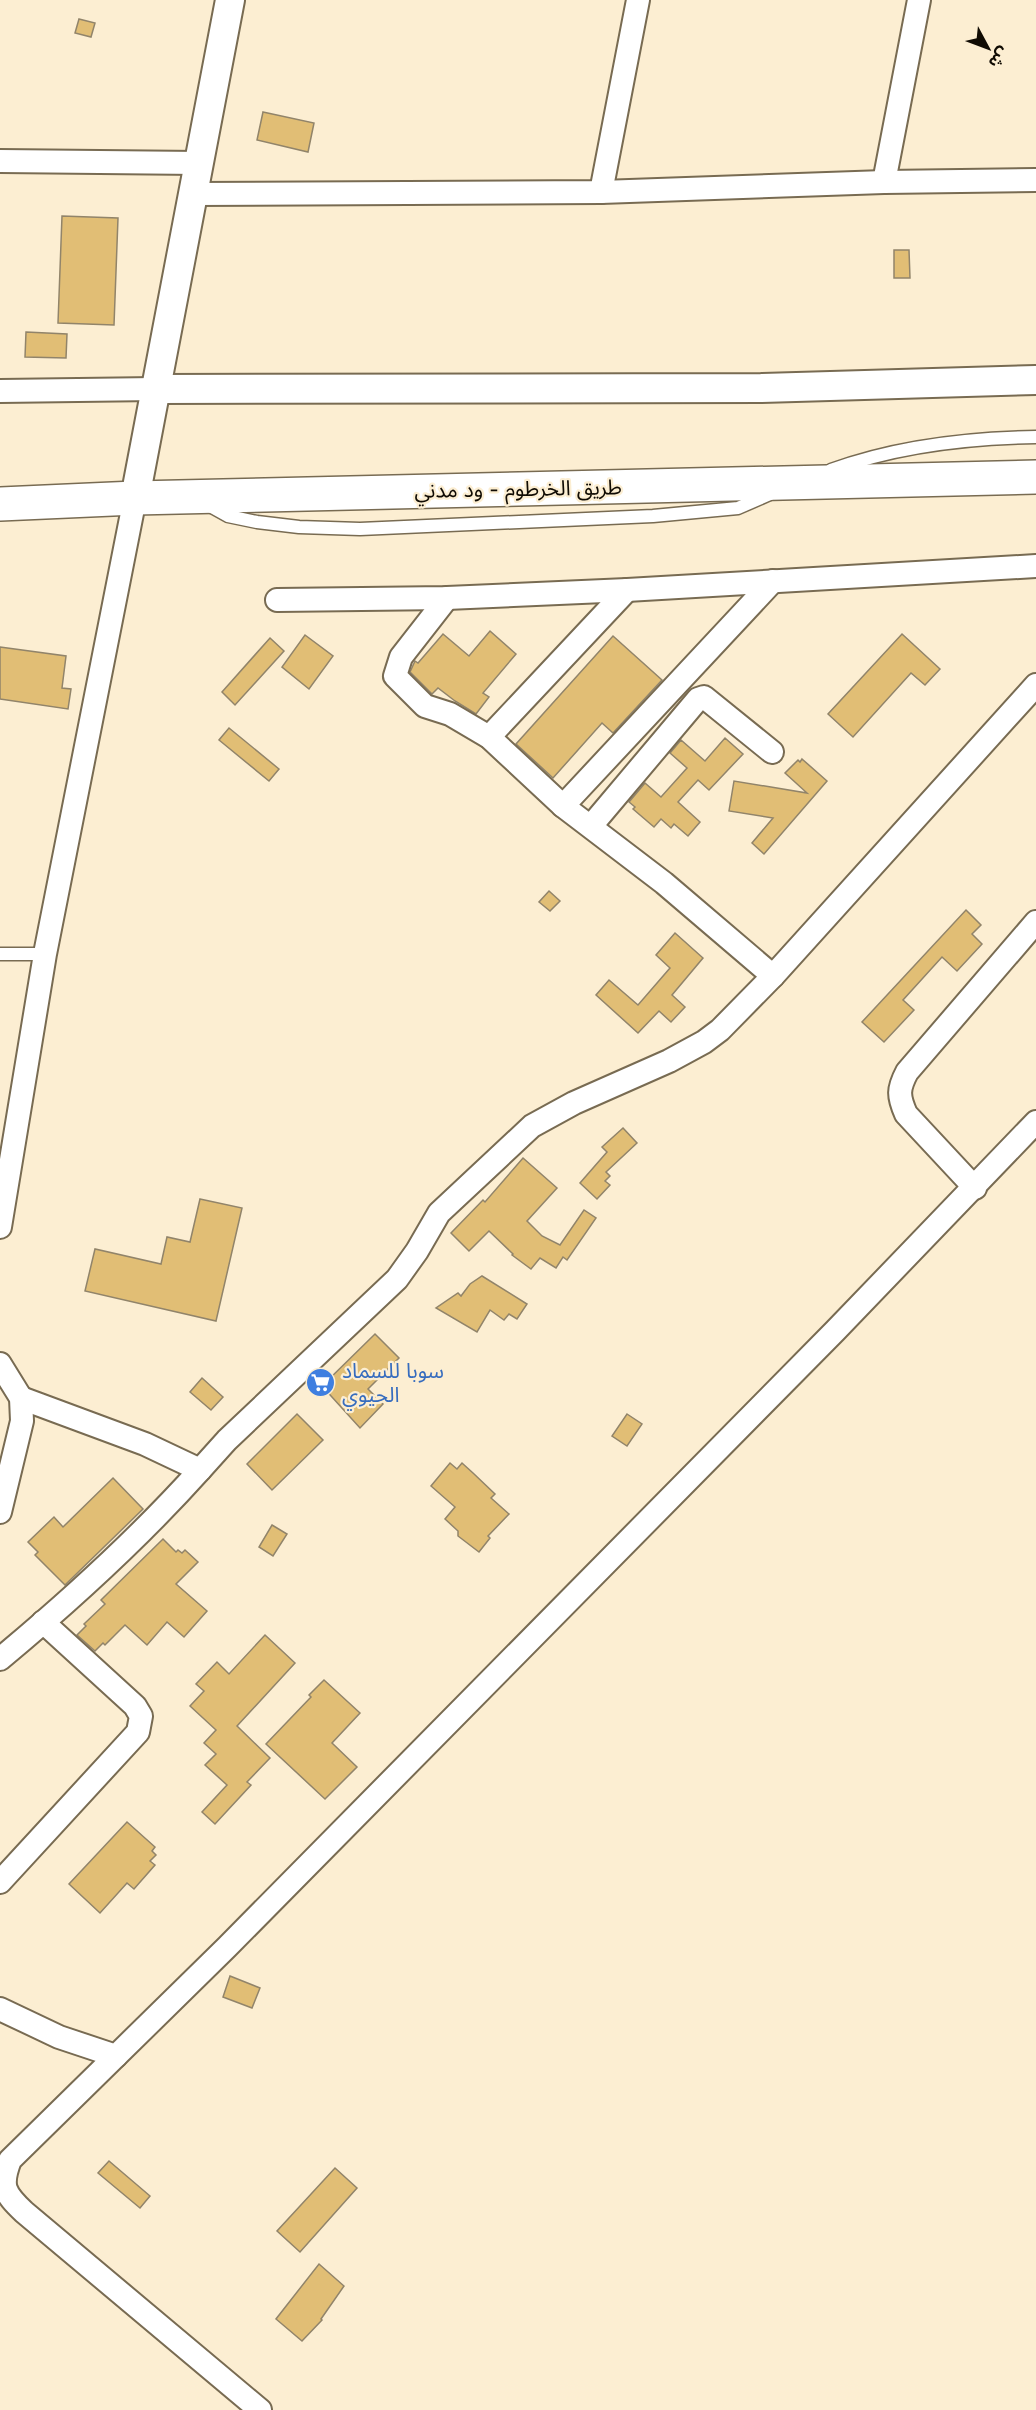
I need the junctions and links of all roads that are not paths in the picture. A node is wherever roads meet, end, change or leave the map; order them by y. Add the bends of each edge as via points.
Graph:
1 (230, 0) edge
2 (638, 0) edge
3 (919, 0) edge
4 (0, 161) edge
5 (199, 163) junction
6 (1036, 180) edge
7 (884, 182) junction
8 (601, 192) junction
9 (194, 194) junction
10 (1036, 380) edge
11 (156, 389) junction
12 (0, 391) edge
13 (1036, 436) edge
14 (1036, 477) edge
15 (798, 483) junction
16 (135, 498) junction
17 (0, 504) edge
18 (1036, 566) edge
19 (773, 581) junction
20 (627, 590) junction
21 (447, 598) junction
22 (277, 600) dead end
23 (1036, 685) edge
24 (489, 737) junction
25 (772, 752) dead end
26 (563, 806) junction
27 (591, 826) junction
28 (1036, 922) edge
29 (0, 954) edge
30 (45, 954) junction
31 (773, 976) junction
32 (1036, 1122) edge
33 (975, 1188) junction
34 (0, 1227) edge
35 (0, 1364) edge
36 (21, 1398) junction
37 (200, 1470) junction
38 (0, 1512) edge
39 (43, 1623) junction
40 (0, 1659) edge
41 (0, 1882) edge
42 (0, 2009) edge
43 (116, 2056) junction
44 (260, 2410) edge

1 - 5 street
2 - 8 street
3 - 7 street
4 - 5 street
5 - 9 street
6 - 7 street
7 - 8 street
8 - 9 street
9 - 11 street
10 - 11 street via 761,388
11 - 12 street
11 - 16 street
13 - 15 lane via 868,457
14 - 15 highway, طريق الخرطوم - ود مدني
15 - 16 highway, طريق الخرطوم - ود مدني
16 - 17 highway, طريق الخرطوم - ود مدني
16 - 30 street
18 - 19 street
19 - 20 street
19 - 26 street
20 - 21 street
20 - 24 street
21 - 22 street
21 - 24 street via 401,657 395,676 425,706 450,714
23 - 31 street
24 - 26 street
25 - 27 street via 704,697 698,699
26 - 27 street
27 - 31 street
28 - 33 street via 900,1085 900,1101 906,1114
29 - 30 lane
30 - 34 street
31 - 37 street via 704,1042 567,1106 520,1136 439,1213 397,1279
32 - 33 street
33 - 43 street
35 - 36 street
36 - 37 street via 145,1444
36 - 38 street via 22,1421
37 - 39 street via 116,1557
39 - 40 street
39 - 41 street via 135,1706 141,1716 138,1732
42 - 43 street via 59,2037
43 - 44 street via 10,2160 3,2178 9,2198

